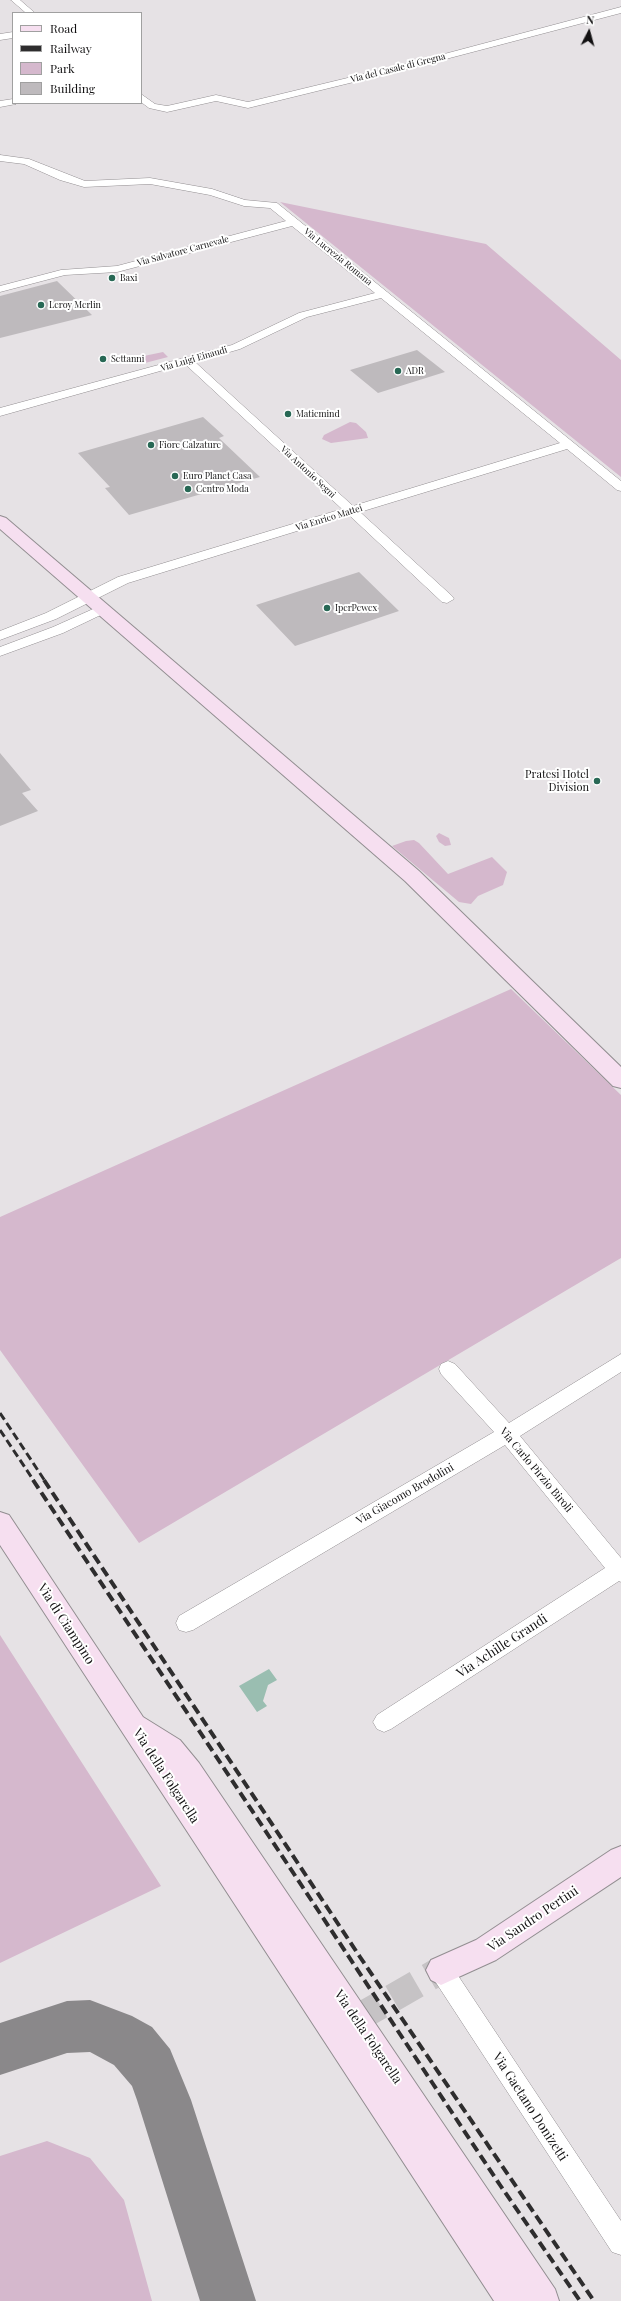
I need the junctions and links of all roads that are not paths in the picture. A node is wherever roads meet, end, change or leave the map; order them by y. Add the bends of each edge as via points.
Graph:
1 (15, 0) edge
2 (621, 10) edge
3 (30, 12) edge
4 (12, 36) edge
5 (0, 37) edge
6 (142, 98) edge
7 (12, 102) edge
8 (0, 104) edge
9 (0, 158) edge
10 (294, 222) junction
11 (0, 289) edge
12 (383, 294) junction
13 (188, 360) junction
14 (0, 412) edge
15 (567, 445) junction
16 (621, 487) edge
17 (351, 512) junction
18 (0, 521) edge
19 (447, 598) dead end
20 (94, 600) junction
21 (0, 636) edge
22 (0, 652) edge
23 (621, 1080) edge
24 (621, 1362) edge
25 (448, 1369) dead end
26 (507, 1434) junction
27 (0, 1523) edge
28 (620, 1571) edge
29 (186, 1622) dead end
30 (384, 1722) dead end
31 (132, 1725) junction
32 (621, 1860) edge
33 (441, 1970) joint
34 (621, 2243) edge
35 (513, 2301) edge
36 (543, 2301) edge

1 - 3 street
2 - 6 street, Via del Casale di Gregna via 251,104 216,98 167,109 154,106
4 - 5 street
7 - 8 street
9 - 10 street, Via Lucrezia Romana via 26,161 84,184 150,182 216,193 244,203 270,204
10 - 11 street, Via Salvatore Carnevale via 118,269 67,272
10 - 12 street, Via Lucrezia Romana
12 - 13 street, Via Luigi Einaudi via 310,313 245,344
12 - 15 street, Via Lucrezia Romana
13 - 14 street, Via Luigi Einaudi
13 - 17 street, Via Antonio Segni
15 - 16 street, Via Lucrezia Romana
15 - 17 street, Via Enrico Mattei
17 - 19 street, Via Antonio Segni
17 - 20 street, Via Enrico Mattei via 134,577
18 - 20 street
20 - 21 street
20 - 22 street via 58,630
20 - 23 street via 412,876
24 - 26 street, Via Giacomo Brodolini
25 - 26 street, Via Carlo Pirzio Biroli
26 - 28 street, Via Carlo Pirzio Biroli
26 - 29 street, Via Giacomo Brodolini
27 - 31 street, Via di Ciampino
28 - 30 street, Via Achille Grandi
31 - 35 street, Via della Folgarella
31 - 36 street, Via della Folgarella via 164,1744 190,1772
32 - 33 street, Via Sandro Pertini via 486,1950
33 - 34 street, Via Gaetano Donizetti

